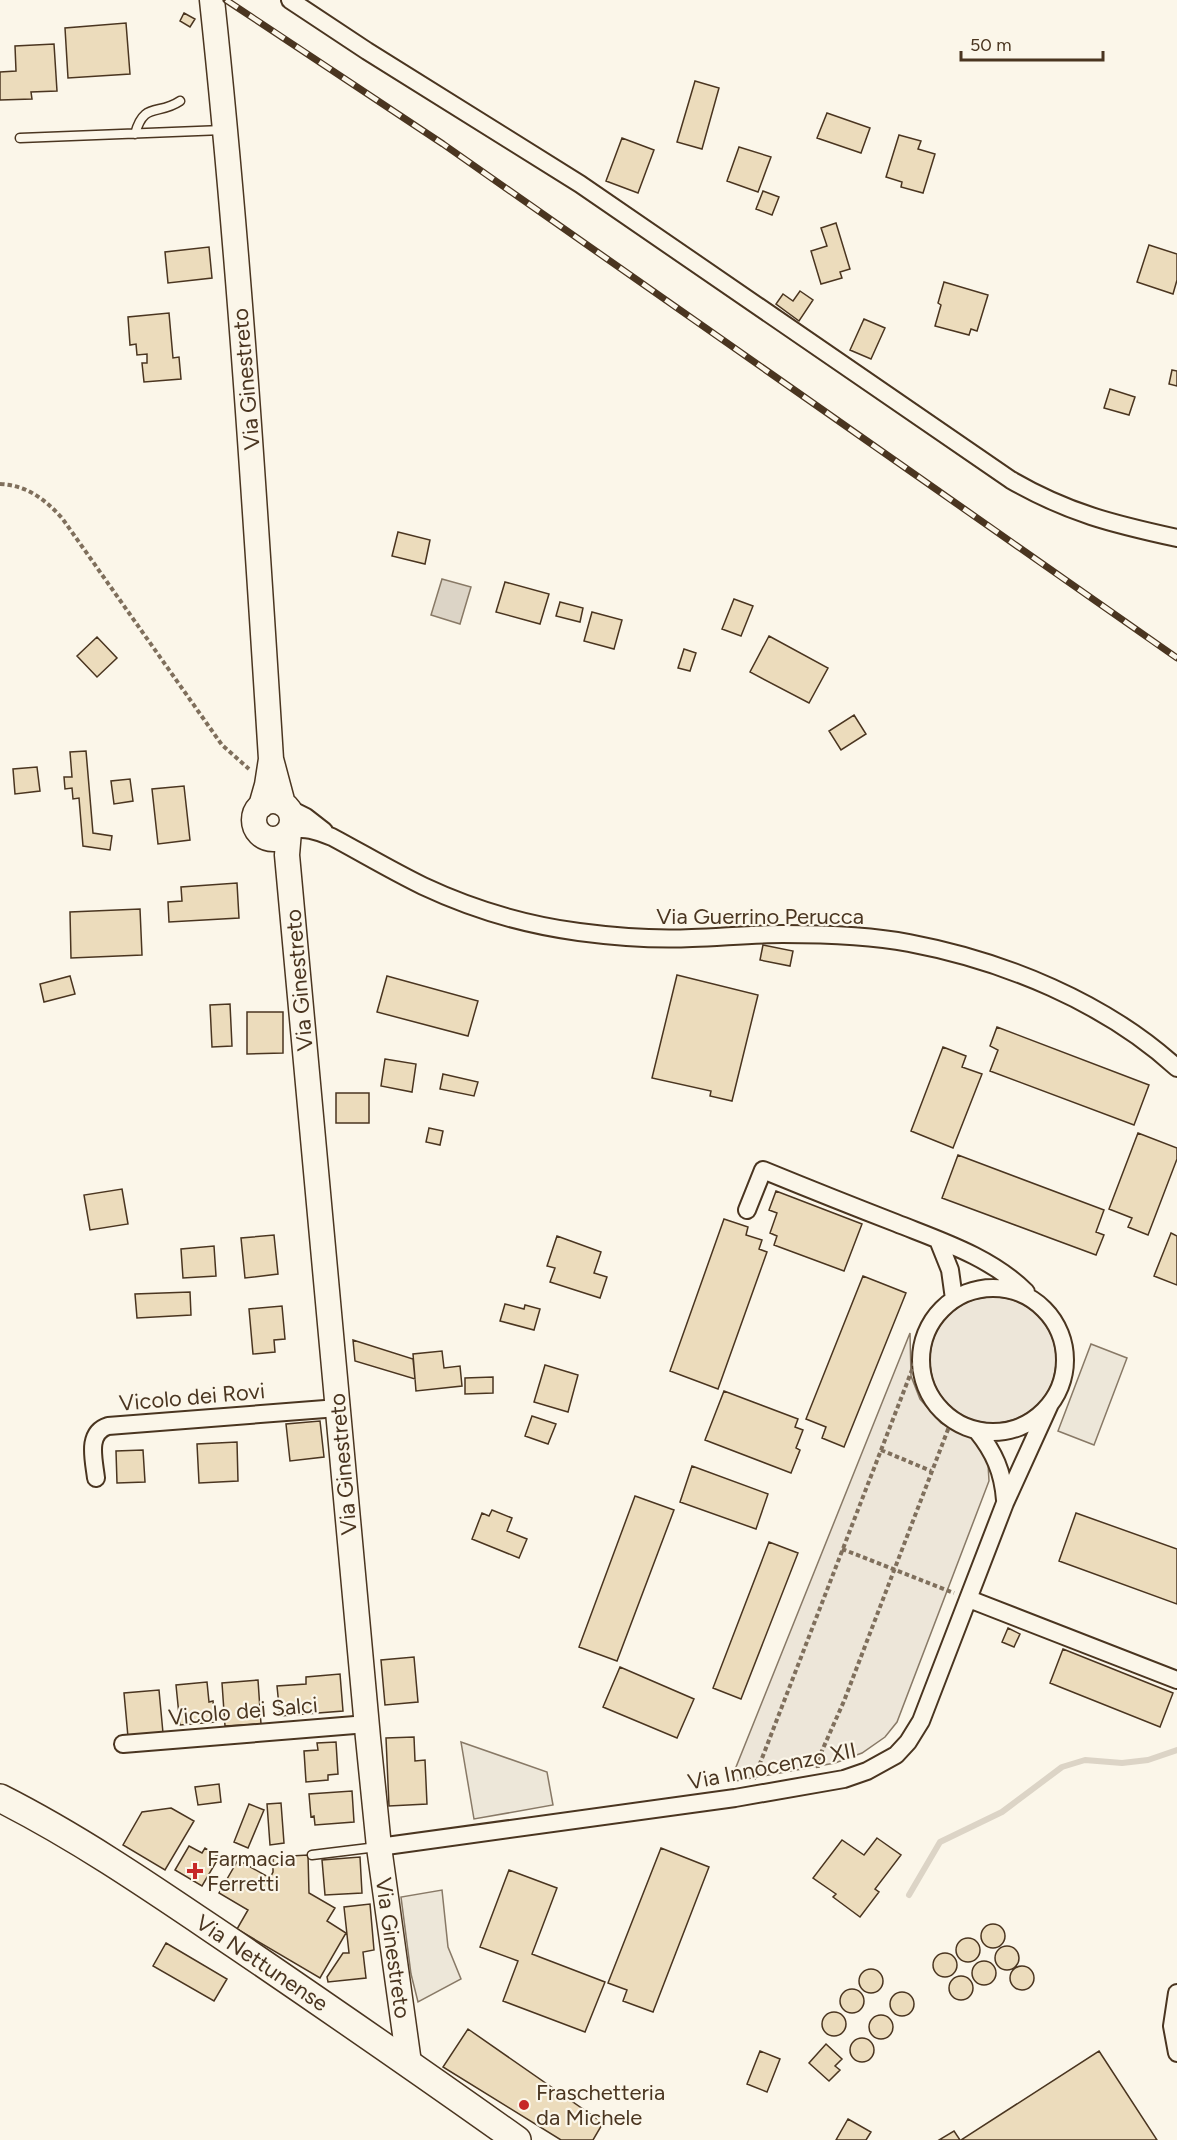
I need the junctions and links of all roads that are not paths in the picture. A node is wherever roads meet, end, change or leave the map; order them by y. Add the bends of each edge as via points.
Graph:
1 (212, 0) edge
2 (290, 0) edge
3 (180, 101) dead end
4 (226, 130) junction
5 (135, 134) junction
6 (20, 138) dead end
7 (1177, 538) edge
8 (277, 818) junction
9 (1177, 1068) edge
10 (747, 1210) dead end
11 (938, 1240) junction
12 (954, 1299) junction
13 (1034, 1300) junction
14 (1050, 1404) junction
15 (338, 1408) junction
16 (976, 1431) junction
17 (96, 1478) dead end
18 (1005, 1503) junction
19 (969, 1599) junction
20 (1177, 1680) edge
21 (367, 1724) junction
22 (123, 1744) dead end
23 (0, 1798) edge
24 (379, 1847) junction
25 (312, 1854) dead end
26 (1177, 1993) edge
27 (1177, 2053) edge
28 (409, 2063) junction
29 (517, 2140) edge

1 - 4 street, Via Ginestreto
2 - 7 street via 580,184 1011,480 1079,514
3 - 5 lane via 147,112
4 - 5 lane
4 - 8 street, Via Ginestreto via 253,462 269,769
5 - 6 lane
8 - 9 street, Via Guerrino Perucca via 306,817 332,837 423,886 484,910 557,928 656,939 761,934 844,936 908,942 963,956 1022,976 1082,1004 1149,1043
8 - 15 street, Via Ginestreto via 288,865
10 - 11 street, Via Innocenzo XII via 762,1170
11 - 12 street via 950,1270
11 - 13 street, Via Innocenzo XII via 1001,1271
12 - 13 street, Via Innocenzo XII via 973,1290 994,1287
12 - 16 street, Via Innocenzo XII via 928,1326 921,1344 920,1367 926,1389 938,1408
13 - 14 street, Via Innocenzo XII via 1054,1321 1063,1341 1061,1385
14 - 16 street, Via Innocenzo XII via 1017,1428
14 - 18 street, Via Innocenzo XII
15 - 17 street, Vicolo dei Rovi via 104,1427 94,1439
15 - 21 street, Via Ginestreto
16 - 18 street, Via Innocenzo XII via 999,1465
18 - 19 street, Via Innocenzo XII
19 - 20 street
19 - 24 street, Via Innocenzo XII via 915,1733 902,1749 878,1766 844,1779 747,1797
21 - 22 street, Vicolo dei Salci
21 - 24 street, Via Ginestreto
23 - 28 main road, Via Nettunense via 119,1866
24 - 25 lane
24 - 28 street, Via Ginestreto
26 - 27 street via 1172,2026
28 - 29 main road, Via Nettunense

